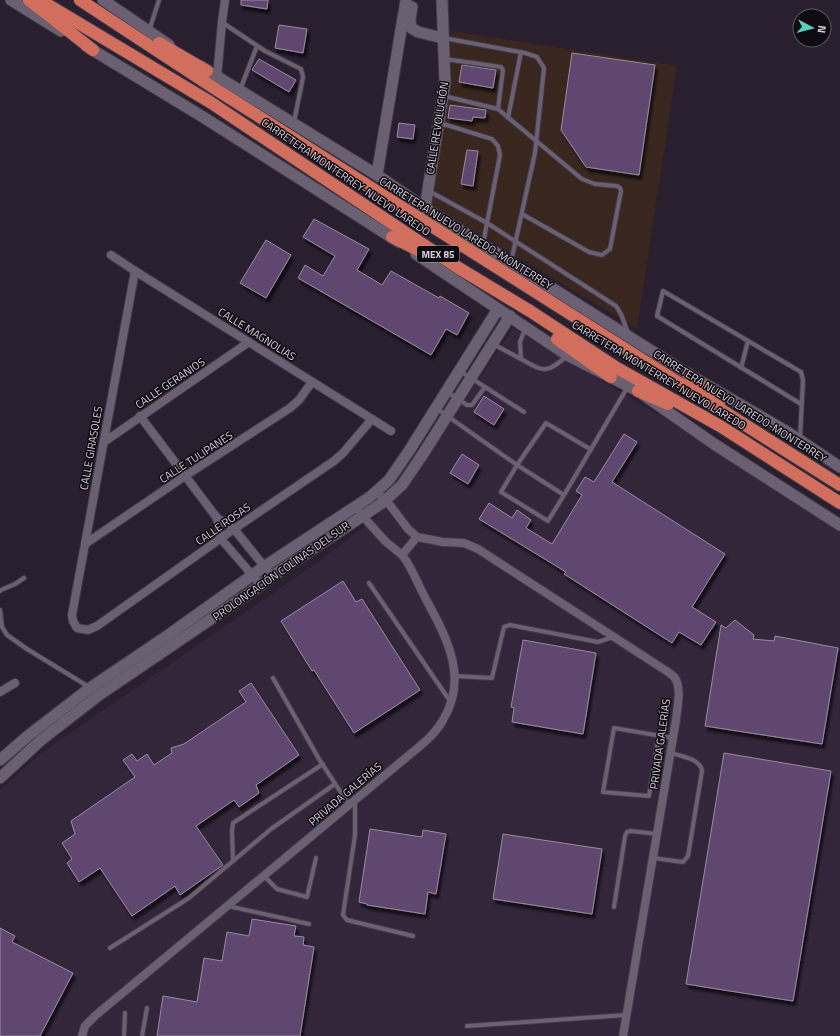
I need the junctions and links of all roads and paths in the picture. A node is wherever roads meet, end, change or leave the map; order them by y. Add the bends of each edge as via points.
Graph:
1 (11, 0) edge
2 (28, 0) edge
3 (40, 0) edge
4 (80, 0) edge
5 (84, 0) edge
6 (103, 0) edge
7 (159, 0) edge
8 (226, 0) edge
9 (406, 0) edge
10 (411, 0) edge
11 (442, 0) edge
12 (222, 22) junction
13 (149, 31) junction
14 (443, 38) junction
15 (258, 46) junction
16 (93, 50) junction
17 (521, 52) junction
18 (444, 59) junction
19 (212, 74) junction
20 (240, 90) junction
21 (443, 96) junction
22 (498, 108) junction
23 (508, 118) junction
24 (438, 123) junction
25 (293, 124) junction
26 (537, 141) junction
27 (377, 175) junction
28 (427, 190) junction
29 (425, 208) junction
30 (522, 214) junction
31 (487, 223) junction
32 (392, 237) junction
33 (516, 242) junction
34 (483, 244) junction
35 (111, 255) dead end
36 (511, 262) junction
37 (457, 267) junction
38 (134, 271) junction
39 (498, 309) junction
40 (530, 312) junction
41 (510, 316) junction
42 (525, 328) junction
43 (629, 337) junction
44 (748, 341) junction
45 (249, 342) junction
46 (493, 344) junction
47 (567, 356) junction
48 (521, 359) junction
49 (741, 368) junction
50 (459, 370) junction
51 (688, 374) junction
52 (610, 377) junction
53 (471, 378) junction
54 (312, 382) junction
55 (633, 385) junction
56 (485, 387) junction
57 (446, 391) junction
58 (458, 399) junction
59 (801, 404) junction
60 (436, 408) junction
61 (524, 412) dead end
62 (140, 416) junction
63 (447, 416) junction
64 (372, 419) junction
65 (752, 430) junction
66 (391, 431) dead end
67 (800, 441) junction
68 (104, 442) junction
69 (590, 449) junction
70 (517, 465) junction
71 (840, 467) edge
72 (185, 476) junction
73 (840, 485) edge
74 (376, 492) junction
75 (564, 495) junction
76 (386, 500) junction
77 (840, 503) edge
78 (355, 507) junction
79 (363, 515) junction
80 (217, 518) junction
81 (840, 525) edge
82 (234, 529) junction
83 (417, 536) junction
84 (221, 539) junction
85 (85, 544) junction
86 (402, 555) junction
87 (265, 566) junction
88 (252, 576) junction
89 (272, 576) junction
90 (24, 578) dead end
91 (369, 583) dead end
92 (261, 585) junction
93 (0, 591) edge
94 (0, 610) edge
95 (77, 628) joint
96 (614, 637) junction
97 (454, 676) junction
98 (273, 678) dead end
99 (15, 683) dead end
100 (90, 688) junction
101 (1, 689) edge
102 (99, 695) junction
103 (451, 703) junction
104 (659, 736) junction
105 (673, 738) junction
106 (671, 753) junction
107 (0, 760) edge
108 (323, 764) junction
109 (0, 778) edge
110 (335, 784) junction
111 (352, 803) junction
112 (657, 834) junction
113 (316, 858) dead end
114 (653, 858) junction
115 (233, 861) junction
116 (264, 876) junction
117 (228, 905) junction
118 (614, 907) dead end
119 (309, 924) dead end
120 (413, 936) dead end
121 (110, 948) dead end
122 (147, 1008) dead end
123 (125, 1013) dead end
124 (627, 1015) junction
125 (467, 1026) dead end
126 (82, 1036) edge
127 (124, 1036) edge
128 (142, 1036) edge
129 (623, 1036) edge

1 - 16 street
2 - 16 highway
3 - 37 highway, CARRETERA MONTERREY-NUEVO LAREDO / MEX 85 via 210,102
4 - 65 highway, CARRETERA NUEVO LAREDO-MONTERREY / MEX 85
5 - 19 highway
6 - 13 street
7 - 13 lane
8 - 12 street
9 - 27 street
10 - 14 street via 411,28
11 - 14 street, CALLE REVOLUCIÓN
12 - 15 lane
12 - 19 street
13 - 19 street
14 - 17 lane
14 - 18 street, CALLE REVOLUCIÓN
15 - 20 lane
15 - 25 lane via 301,69 304,77
16 - 32 street
17 - 23 lane
17 - 26 lane via 537,57 544,68
18 - 21 street, CALLE REVOLUCIÓN
18 - 22 lane via 501,67 503,70
19 - 20 street
20 - 25 street
21 - 22 lane
21 - 24 street, CALLE REVOLUCIÓN
22 - 23 lane
23 - 26 lane
24 - 28 street, CALLE REVOLUCIÓN
24 - 31 lane via 492,139 498,146 500,155
25 - 27 street
26 - 30 lane
26 - 30 lane via 582,179 620,188 610,249 602,255 589,252
27 - 29 street
28 - 29 street, CALLE REVOLUCIÓN
28 - 31 lane
29 - 34 street
30 - 33 lane
31 - 33 lane
31 - 34 lane
32 - 37 highway via 449,266
32 - 39 street
33 - 36 lane
33 - 43 lane via 616,306
34 - 36 street
35 - 38 street, CALLE MAGNOLIAS
36 - 43 street
37 - 40 highway, CARRETERA MONTERREY-NUEVO LAREDO / MEX 85
38 - 45 street, CALLE MAGNOLIAS
38 - 68 street, CALLE GIRASOLES
39 - 41 street
39 - 50 street, PROLONGACIÓN COLINAS DEL SUR
40 - 52 highway via 541,327
40 - 55 highway, CARRETERA MONTERREY-NUEVO LAREDO / MEX 85 via 617,368
41 - 42 street
41 - 46 street, PROLONGACIÓN COLINAS DEL SUR
42 - 47 street
42 - 48 lane via 520,342
43 - 51 street
44 - 49 lane
44 - 49 lane via 663,291 657,316
44 - 59 lane via 801,372 804,380
45 - 54 street, CALLE MAGNOLIAS
45 - 62 street, CALLE GERANIOS
46 - 48 lane
46 - 53 street, PROLONGACIÓN COLINAS DEL SUR
47 - 48 lane via 556,366 547,369 540,369
47 - 52 street
49 - 59 lane
50 - 53 lane
50 - 57 street, PROLONGACIÓN COLINAS DEL SUR
51 - 65 highway
51 - 67 street
52 - 55 street
53 - 56 lane
53 - 58 street, PROLONGACIÓN COLINAS DEL SUR
54 - 64 street, CALLE MAGNOLIAS
54 - 72 street, CALLE TULIPANES via 290,408
55 - 69 lane
55 - 77 highway, CARRETERA MONTERREY-NUEVO LAREDO / MEX 85 via 720,426
55 - 81 street via 714,444
56 - 58 lane via 472,406
56 - 61 lane
57 - 58 lane
57 - 60 street, PROLONGACIÓN COLINAS DEL SUR
58 - 63 street, PROLONGACIÓN COLINAS DEL SUR
59 - 67 lane
60 - 63 lane
60 - 74 street, PROLONGACIÓN COLINAS DEL SUR via 389,480
62 - 68 street, CALLE GERANIOS
62 - 72 street
63 - 70 lane
63 - 76 street, PROLONGACIÓN COLINAS DEL SUR via 402,484
64 - 66 street, CALLE MAGNOLIAS
64 - 82 street, CALLE ROSAS via 334,461
65 - 73 highway, CARRETERA NUEVO LAREDO-MONTERREY / MEX 85
67 - 71 street
68 - 85 street, CALLE GIRASOLES
69 - 70 lane via 546,423
69 - 75 lane
70 - 75 lane
70 - 75 lane via 501,492 548,521
72 - 80 street
72 - 85 street, CALLE TULIPANES
74 - 76 street, PRIVADA GALERÍAS
74 - 78 street, PROLONGACIÓN COLINAS DEL SUR
76 - 79 street, PROLONGACIÓN COLINAS DEL SUR
76 - 83 street, PRIVADA GALERÍAS via 408,530
78 - 79 street, PRIVADA GALERÍAS
78 - 87 street, PROLONGACIÓN COLINAS DEL SUR
79 - 86 street, PRIVADA GALERÍAS via 385,542
79 - 89 street, PROLONGACIÓN COLINAS DEL SUR
80 - 82 street
80 - 84 street
82 - 84 street, CALLE ROSAS
82 - 87 street
83 - 86 street
83 - 96 street, PRIVADA GALERÍAS via 443,542 464,543 478,549
84 - 88 street
84 - 95 street, CALLE ROSAS via 97,626 88,630
85 - 95 street, CALLE GIRASOLES via 72,615
86 - 97 street, PRIVADA GALERÍAS via 441,626 450,648
87 - 88 street, PROLONGACIÓN COLINAS DEL SUR
87 - 89 street
88 - 92 street
88 - 100 street, PROLONGACIÓN COLINAS DEL SUR
89 - 92 street, PROLONGACIÓN COLINAS DEL SUR
90 - 93 lane
91 - 103 lane
92 - 102 street, PROLONGACIÓN COLINAS DEL SUR
94 - 100 lane via 2,627 7,635
96 - 97 lane via 598,642 510,624 504,628 492,678
96 - 105 street, PRIVADA GALERÍAS via 675,678 678,698
97 - 103 street, PRIVADA GALERÍAS
98 - 108 lane
99 - 101 street
100 - 102 lane
100 - 107 street, PROLONGACIÓN COLINAS DEL SUR
102 - 109 street, PROLONGACIÓN COLINAS DEL SUR via 41,740
103 - 111 street, PRIVADA GALERÍAS via 443,721 427,740
104 - 104 lane via 614,728 603,792 648,796
104 - 105 lane
105 - 106 street, PRIVADA GALERÍAS
106 - 112 street, PRIVADA GALERÍAS
106 - 114 lane via 702,766 688,856 683,862
108 - 110 lane
108 - 115 lane via 233,824
110 - 111 lane
110 - 115 lane via 271,829
111 - 116 street, PRIVADA GALERÍAS
111 - 120 lane via 355,835 343,915 347,920
112 - 114 street, PRIVADA GALERÍAS
112 - 118 lane via 627,832
113 - 116 lane via 307,897 278,889
114 - 124 street, PRIVADA GALERÍAS
115 - 121 lane via 189,898
116 - 117 street, PRIVADA GALERÍAS
117 - 119 lane
117 - 126 street, PRIVADA GALERÍAS via 96,1015 85,1026
122 - 128 lane
123 - 127 lane
124 - 125 lane
124 - 129 street, PRIVADA GALERÍAS

